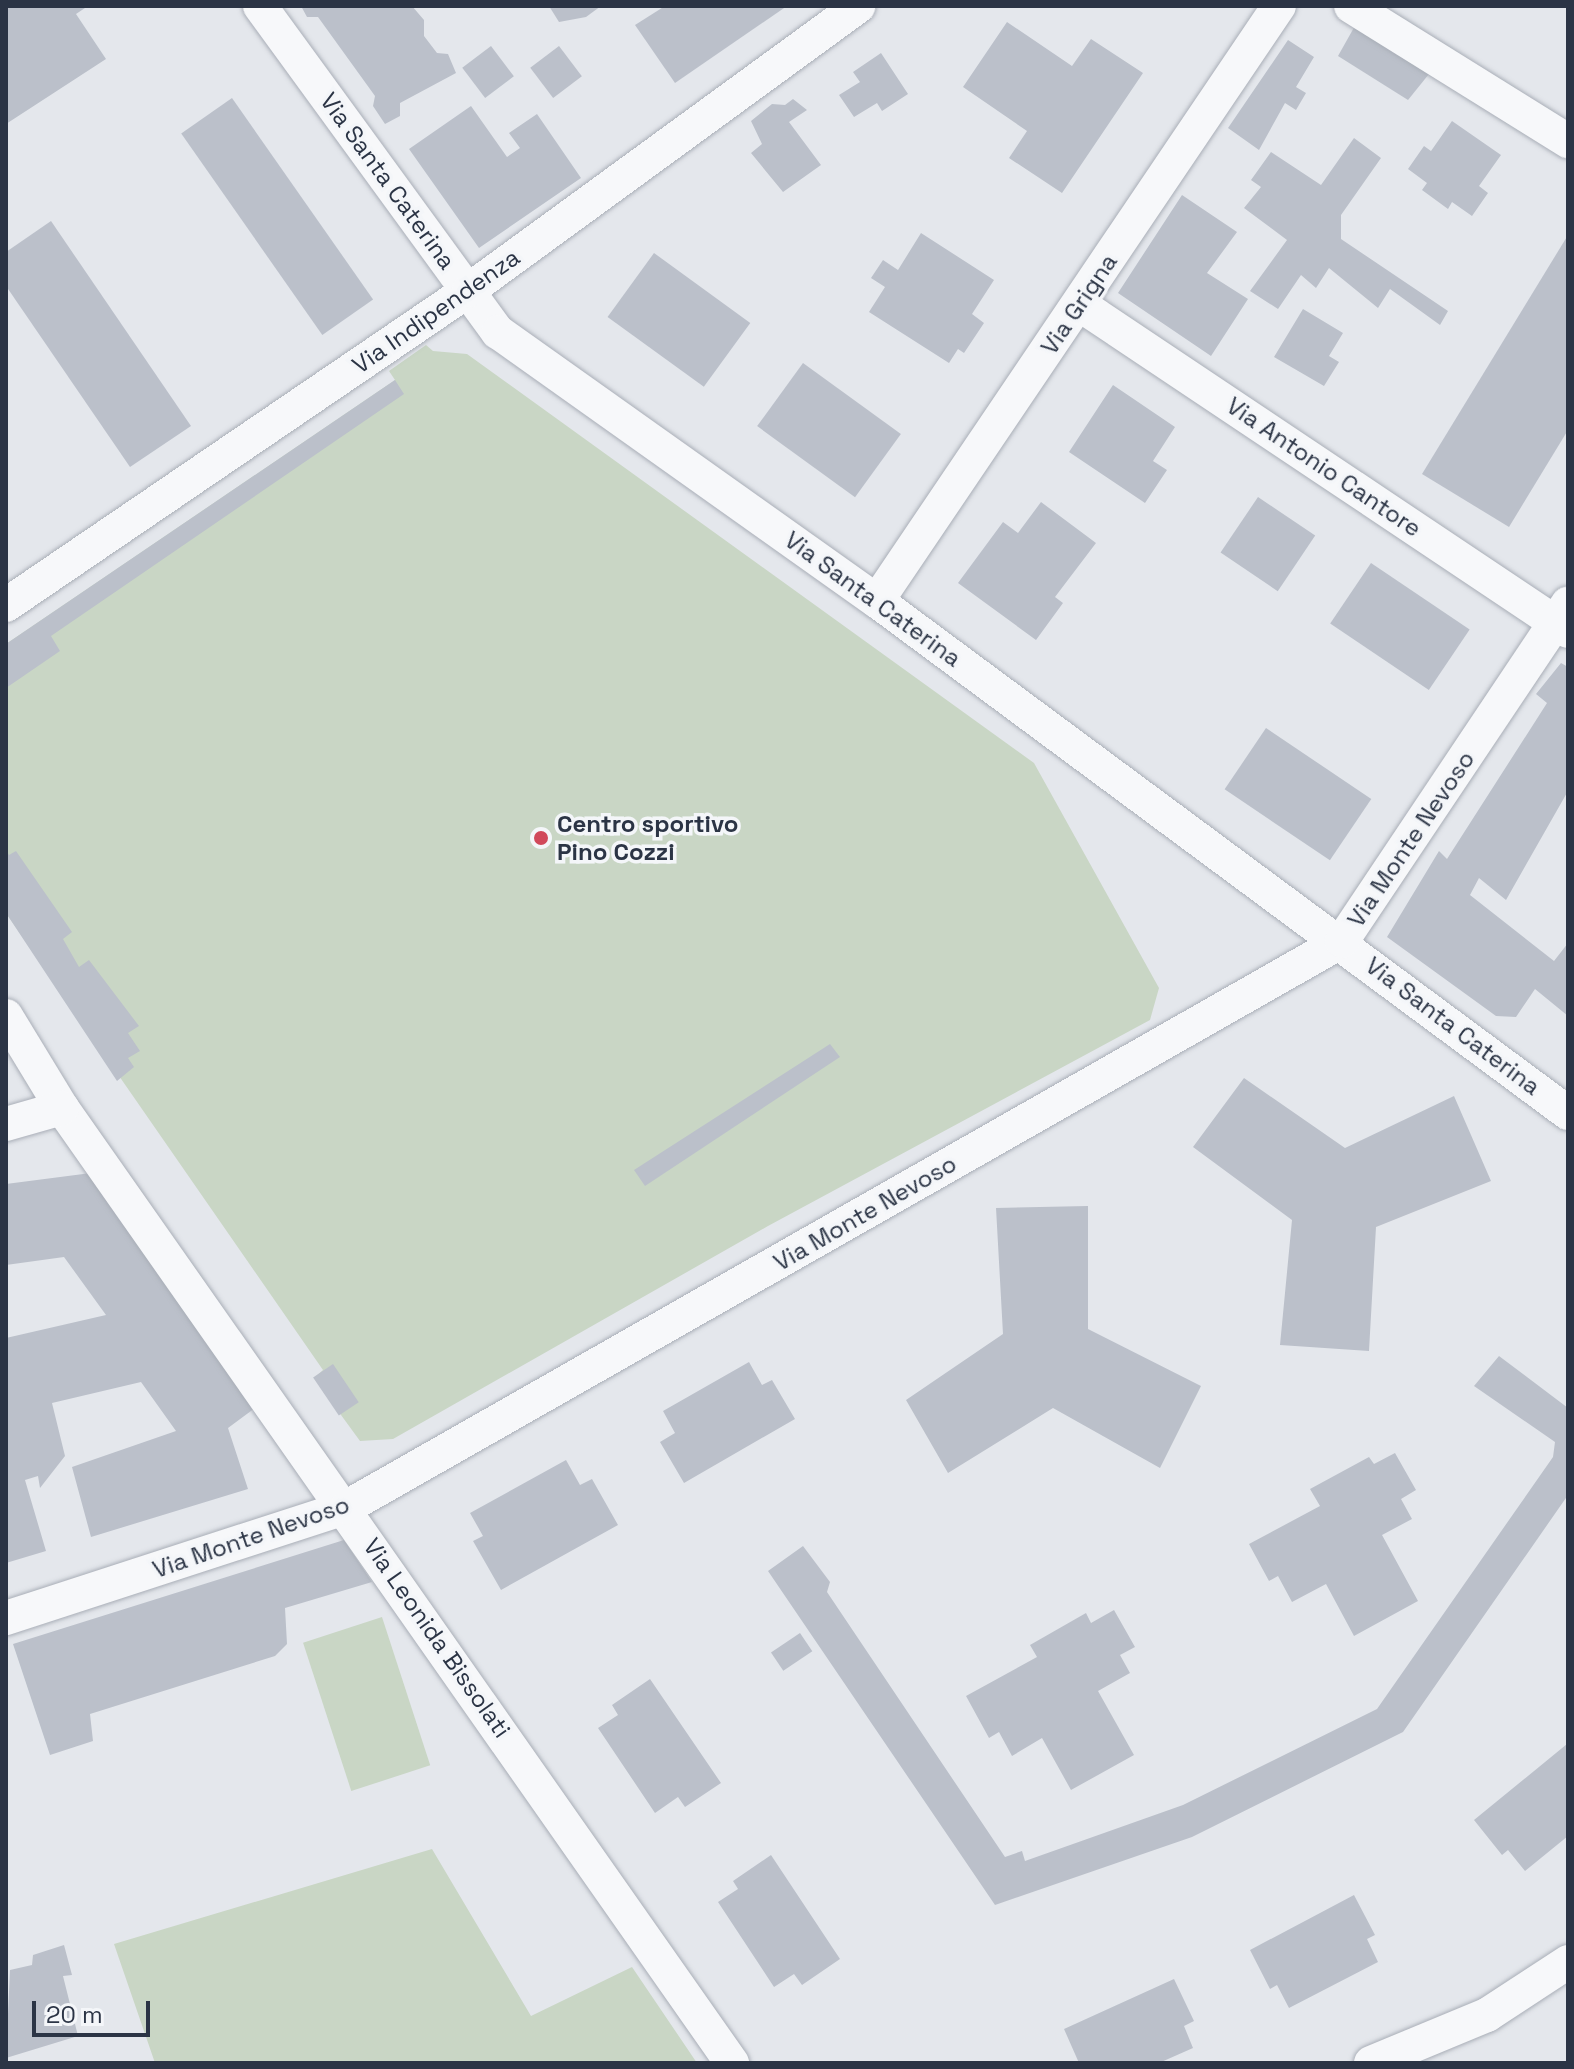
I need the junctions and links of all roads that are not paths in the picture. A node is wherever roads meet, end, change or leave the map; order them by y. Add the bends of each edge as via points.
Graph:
1 (260, 6) edge
2 (858, 6) edge
3 (1279, 6) edge
4 (1351, 6) edge
5 (1568, 141) edge
6 (469, 290) junction
7 (1079, 304) junction
8 (877, 601) junction
9 (6, 605) edge
10 (1564, 619) edge
11 (1342, 941) junction
12 (6, 1016) edge
13 (62, 1108) junction
14 (1568, 1113) edge
15 (6, 1124) edge
16 (347, 1507) junction
17 (6, 1618) edge
18 (1568, 1962) edge
19 (732, 2063) edge
20 (1371, 2063) edge

1 - 6 street, Via Santa Caterina
2 - 6 street, Via Indipendenza
3 - 7 street, Via Grigna
4 - 5 street
6 - 8 street, Via Santa Caterina via 498,332
6 - 9 street, Via Indipendenza
7 - 8 street, Via Grigna
7 - 10 street, Via Antonio Cantore
8 - 11 street, Via Santa Caterina
10 - 11 street, Via Monte Nevoso
11 - 14 street, Via Santa Caterina
11 - 16 street, Via Monte Nevoso
12 - 13 street, Via Leonida Bissolati
13 - 15 street
13 - 16 street, Via Leonida Bissolati
16 - 17 street, Via Monte Nevoso
16 - 19 street, Via Leonida Bissolati
18 - 20 street via 1487,2015

